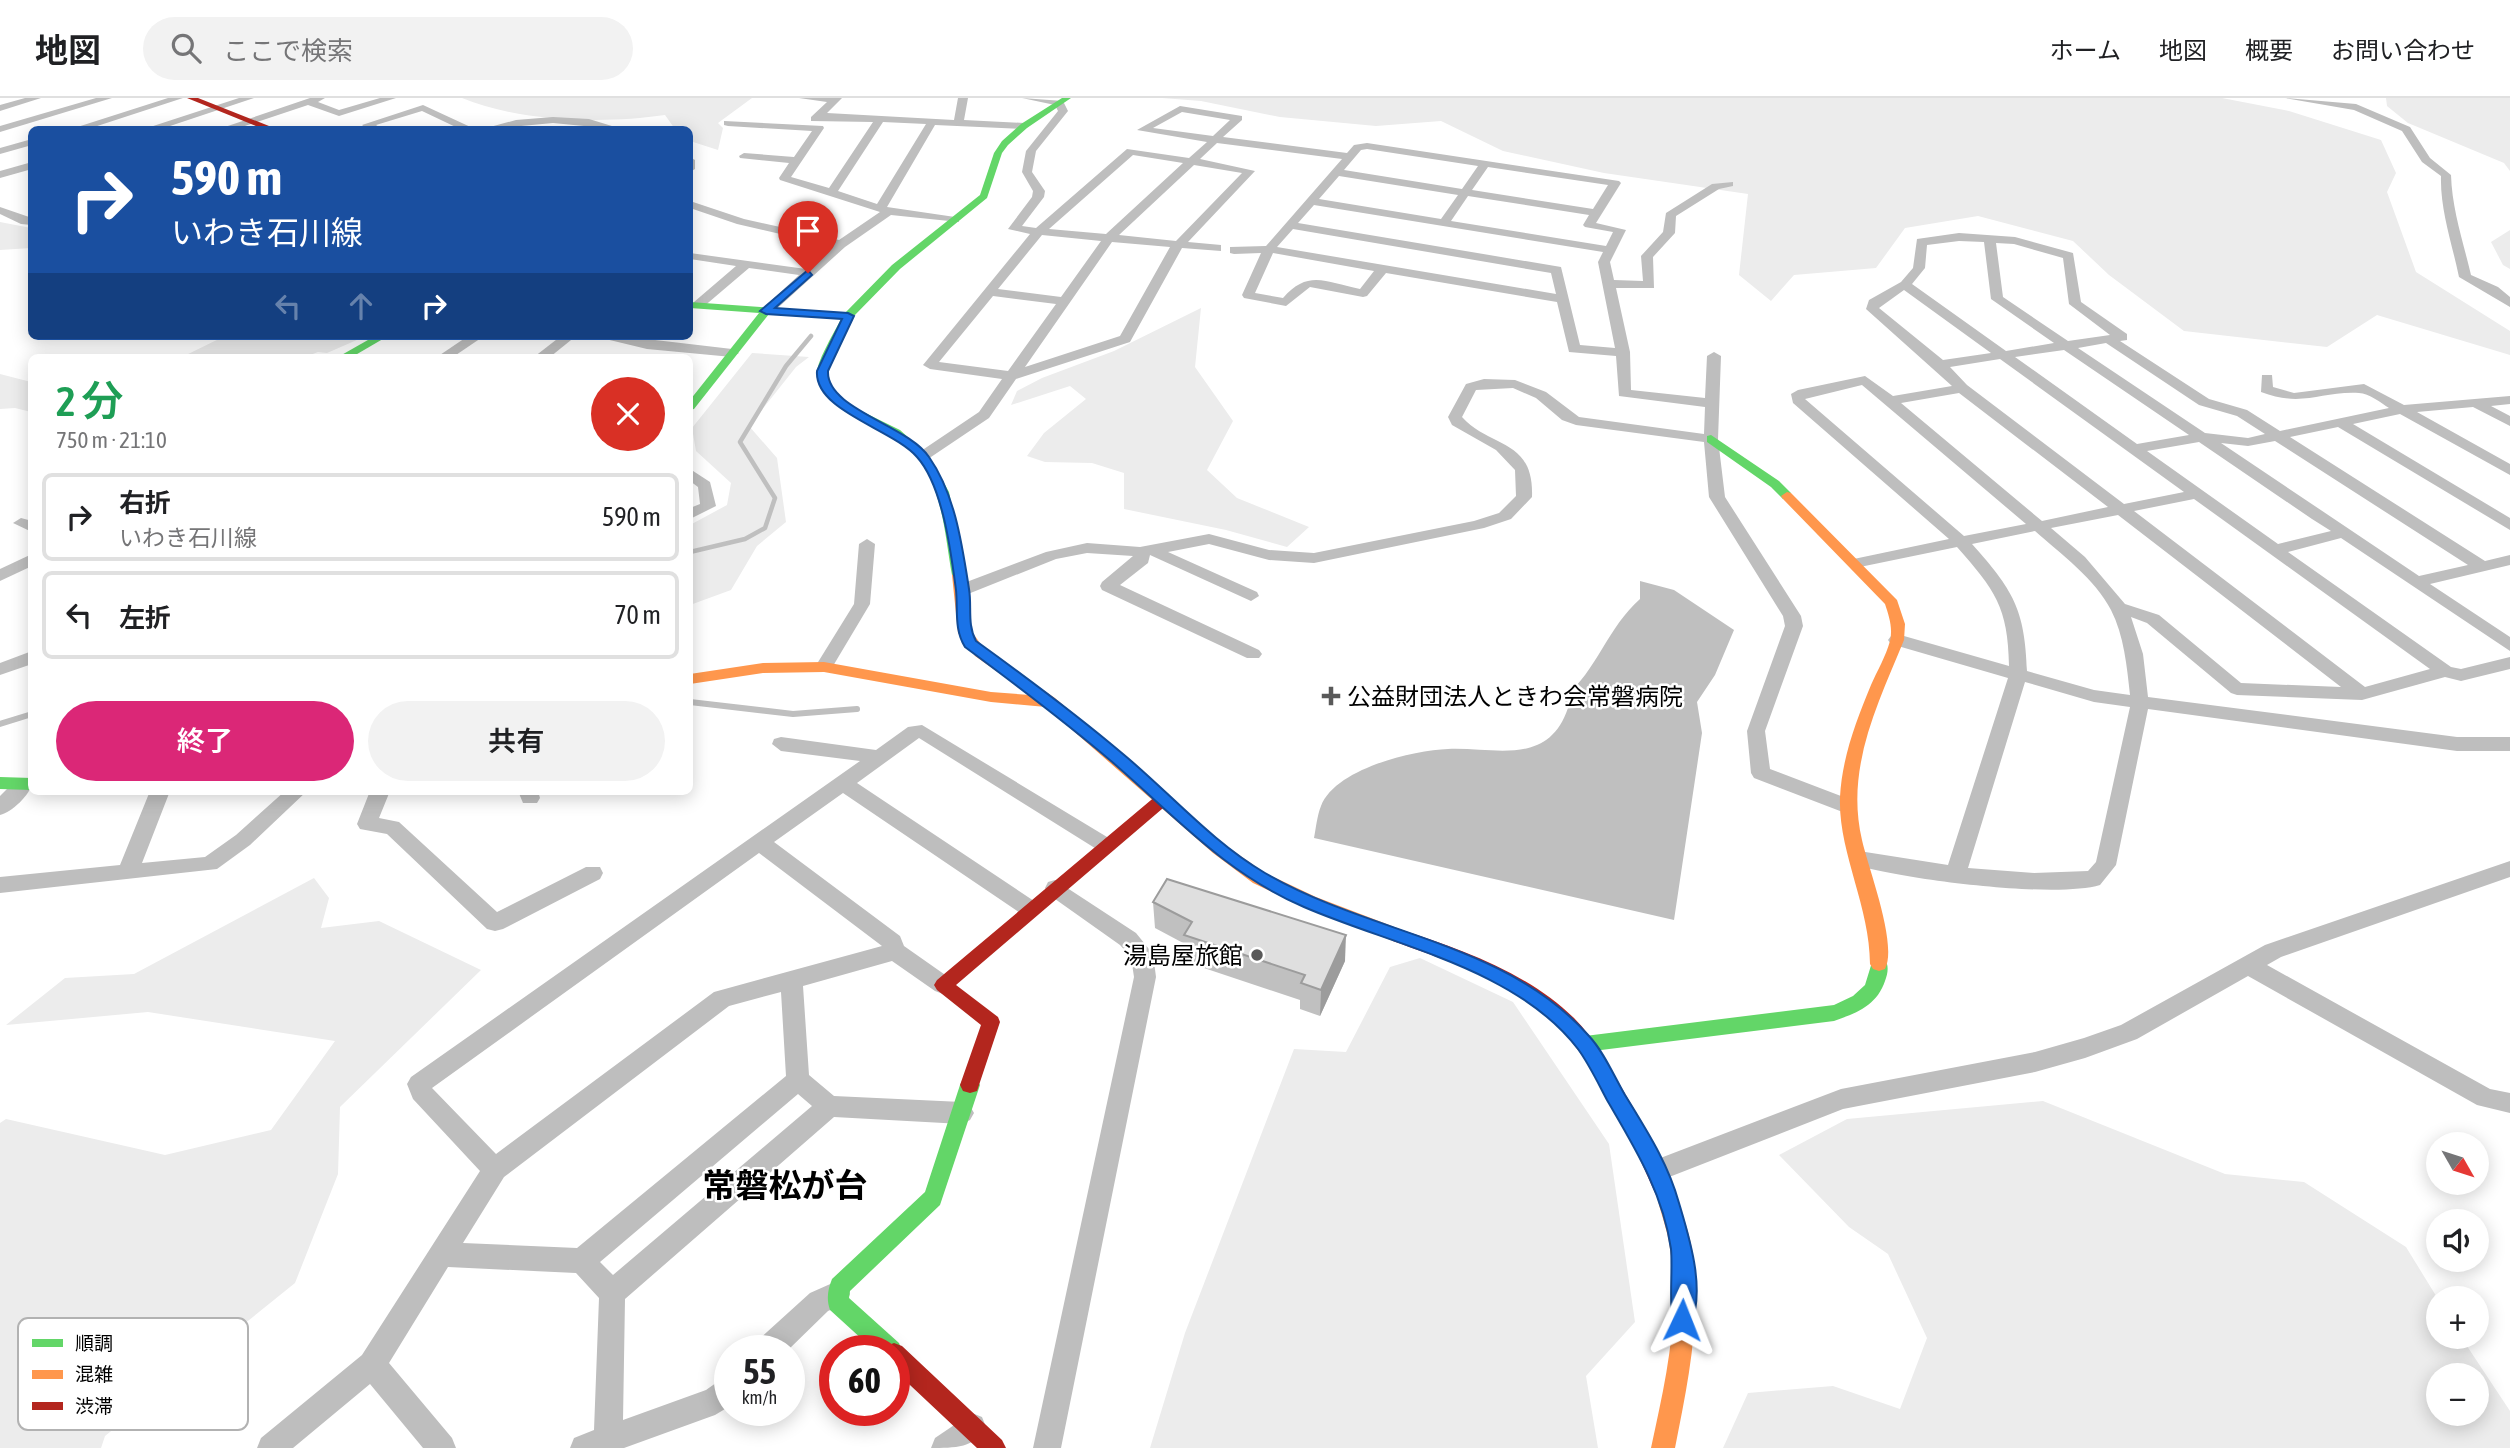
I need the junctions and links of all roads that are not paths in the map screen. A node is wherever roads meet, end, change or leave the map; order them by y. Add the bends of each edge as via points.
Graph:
1 (36, 98) edge
2 (107, 98) edge
3 (178, 98) edge
4 (191, 98) edge
5 (249, 98) edge
6 (320, 98) edge
7 (391, 98) edge
8 (804, 98) edge
9 (963, 98) edge
10 (1027, 98) edge
11 (2290, 98) edge
12 (836, 99) edge
13 (1063, 101) edge
14 (309, 102) junction
15 (2356, 102) edge
16 (0, 108) edge
17 (217, 108) junction
18 (819, 116) junction
19 (880, 119) junction
20 (251, 120) junction
21 (932, 122) junction
22 (728, 123) dead end
23 (958, 123) junction
24 (86, 126) edge
25 (159, 126) edge
26 (233, 126) edge
27 (266, 126) edge
28 (369, 126) edge
29 (463, 126) edge
30 (504, 126) edge
31 (609, 126) edge
32 (1024, 126) junction
33 (2, 127) edge
34 (807, 128) junction
35 (28, 137) edge
36 (1217, 137) junction
37 (28, 140) edge
38 (0, 151) edge
39 (744, 156) dead end
40 (1349, 157) junction
41 (797, 160) junction
42 (1192, 161) junction
43 (1485, 164) junction
44 (28, 166) edge
45 (1336, 172) junction
46 (0, 174) edge
47 (1729, 184) dead end
48 (1465, 192) junction
49 (831, 193) junction
50 (1310, 201) junction
51 (693, 205) edge
52 (0, 210) edge
53 (885, 210) junction
54 (1596, 213) junction
55 (956, 220) junction
56 (28, 222) edge
57 (1444, 223) junction
58 (1289, 225) junction
59 (1039, 231) junction
60 (1108, 239) junction
61 (1990, 239) junction
62 (841, 244) junction
63 (1177, 246) junction
64 (1505, 247) junction
65 (1217, 248) dead end
66 (1269, 249) junction
67 (1234, 250) dead end
68 (1610, 250) junction
69 (693, 256) edge
70 (745, 265) junction
71 (1383, 268) junction
72 (808, 273) junction
73 (1610, 284) junction
74 (1905, 285) junction
75 (991, 292) junction
76 (1563, 299) junction
77 (1064, 301) junction
78 (2510, 303) edge
79 (693, 304) edge
80 (693, 305) edge
81 (766, 311) junction
82 (848, 316) junction
83 (2108, 339) junction
84 (376, 340) edge
85 (471, 340) edge
86 (564, 340) edge
87 (652, 342) edge
88 (2065, 345) junction
89 (1623, 352) junction
90 (732, 353) junction
91 (350, 354) edge
92 (449, 354) edge
93 (545, 354) edge
94 (2003, 355) junction
95 (1714, 356) dead end
96 (1940, 365) junction
97 (1011, 376) junction
98 (2267, 378) dead end
99 (1962, 388) junction
100 (2510, 400) edge
101 (1891, 401) junction
102 (2473, 401) junction
103 (693, 403) edge
104 (1711, 403) junction
105 (2403, 409) junction
106 (2340, 422) junction
107 (2510, 422) edge
108 (2278, 435) junction
109 (2202, 437) junction
110 (1711, 439) junction
111 (2134, 449) junction
112 (923, 456) junction
113 (2510, 470) edge
114 (693, 476) edge
115 (2197, 494) junction
116 (2121, 509) junction
117 (693, 513) edge
118 (2040, 525) junction
119 (2510, 525) edge
120 (2343, 533) junction
121 (1960, 541) junction
122 (867, 544) dead end
123 (2275, 550) junction
124 (1147, 552) junction
125 (2510, 560) edge
126 (28, 561) edge
127 (1855, 563) junction
128 (2483, 566) junction
129 (0, 576) edge
130 (2416, 582) junction
131 (962, 590) junction
132 (1251, 596) dead end
133 (2119, 608) junction
134 (1897, 640) junction
135 (2510, 645) edge
136 (1253, 654) dead end
137 (28, 658) edge
138 (2510, 663) edge
139 (824, 667) junction
140 (0, 669) edge
141 (2445, 671) junction
142 (2018, 675) junction
143 (693, 679) edge
144 (2362, 694) junction
145 (1049, 702) junction
146 (2140, 704) junction
147 (781, 744) dead end
148 (2510, 744) edge
149 (879, 757) junction
150 (0, 783) edge
151 (842, 783) junction
152 (27, 785) edge
153 (158, 795) edge
154 (293, 795) edge
155 (378, 795) edge
156 (1163, 799) junction
157 (1847, 806) junction
158 (0, 808) edge
159 (759, 842) junction
160 (1105, 845) junction
161 (1859, 859) junction
162 (2510, 869) edge
163 (128, 872) junction
164 (593, 873) dead end
165 (1955, 875) junction
166 (0, 885) edge
167 (1055, 888) junction
168 (1030, 909) junction
169 (895, 951) junction
170 (2246, 964) junction
171 (791, 980) junction
172 (943, 985) junction
173 (1585, 1044) junction
174 (798, 1080) junction
175 (2510, 1103) edge
176 (829, 1106) junction
177 (962, 1113) junction
178 (495, 1169) junction
179 (1659, 1170) junction
180 (443, 1254) junction
181 (582, 1261) junction
182 (612, 1293) junction
183 (836, 1294) junction
184 (784, 1335) edge
185 (873, 1335) edge
186 (372, 1365) junction
187 (910, 1370) edge
188 (714, 1401) edge
189 (972, 1427) junction
190 (596, 1444) edge
191 (271, 1448) edge
192 (442, 1448) edge
193 (945, 1448) edge
194 (994, 1448) edge
195 (1047, 1448) edge
196 (1663, 1448) edge

1 - 16 street
2 - 33 street
3 - 24 street
4 - 17 street
5 - 17 street
6 - 14 street
7 - 14 street via 338,113
8 - 12 street
9 - 23 street
10 - 13 street
11 - 15 street
12 - 18 street
13 - 32 street
13 - 59 street via 1063,111 1031,151 1027,172 1038,197 1014,229
14 - 20 street
15 - 78 street via 2410,132 2426,160 2446,175 2446,204 2465,277
17 - 20 street
17 - 25 street
18 - 19 street
18 - 34 street
19 - 21 street
19 - 49 street
20 - 26 street
20 - 27 street
21 - 23 street
21 - 53 street
22 - 34 street
23 - 32 street
28 - 29 street via 423,108
30 - 31 street via 572,122
32 - 55 street via 998,153 984,195
33 - 35 street
34 - 41 street via 819,128
36 - 36 street via 1192,135 1142,130 1180,109 1238,118
36 - 40 street
36 - 42 street
37 - 38 street
39 - 41 street
40 - 43 street via 1358,147 1367,146
40 - 45 street
41 - 49 street via 784,178
42 - 59 street via 1131,151
42 - 60 street
42 - 63 street via 1250,171
43 - 48 street
43 - 54 street via 1615,184
44 - 46 street
45 - 48 street
45 - 50 street
47 - 73 street via 1716,186 1670,215 1669,233 1647,257 1650,285
48 - 54 street
48 - 57 street
49 - 53 street
50 - 57 street
50 - 58 street
51 - 62 street via 741,222
52 - 56 street
53 - 55 street
53 - 62 street
54 - 68 street via 1589,225 1620,230
55 - 82 street via 896,267
57 - 64 street
58 - 64 street
58 - 66 street
59 - 60 street
59 - 75 street
60 - 63 street
60 - 77 street
61 - 74 street via 1921,242 1919,268
61 - 83 street via 2015,240 2068,256 2075,304 2122,337
61 - 88 street via 1997,299
62 - 72 street
63 - 65 street
63 - 97 street via 1125,339
64 - 68 street
64 - 76 street via 1557,270
66 - 67 street
66 - 71 street
66 - 71 street via 1248,295 1286,302 1301,285 1310,283 1363,293
68 - 73 street via 1604,262
69 - 70 street
70 - 72 street
70 - 79 street
71 - 76 street
72 - 81 street
73 - 89 street
74 - 94 street
74 - 96 street via 1873,303 1872,309
75 - 77 street
75 - 97 street via 930,365
76 - 89 street via 1574,349
77 - 97 street
80 - 81 street
81 - 82 street
81 - 90 street
82 - 112 street via 822,371 827,391 845,407 896,433
83 - 88 street
83 - 108 street via 2204,402 2242,413
84 - 91 street
85 - 92 street
86 - 93 street
87 - 90 street
88 - 94 street
88 - 109 street
89 - 104 street via 1624,393
90 - 103 street
94 - 96 street
94 - 111 street
95 - 104 street
96 - 99 street
97 - 112 street via 984,415
98 - 105 street via 2266,389 2284,396 2364,387
99 - 101 street
99 - 116 street
100 - 102 street
101 - 118 street
101 - 121 street via 1865,380 1798,394 1798,400
102 - 105 street
102 - 107 street
104 - 110 street
105 - 106 street
105 - 113 street
106 - 108 street
106 - 119 street
108 - 109 street via 2248,442
108 - 128 street
109 - 111 street
109 - 120 street
110 - 124 street via 1576,421 1524,387 1484,383 1471,387 1455,417 1465,428 1501,447 1525,476 1524,497 1504,516 1314,558 1269,555 1209,539
110 - 127 street via 1775,484
110 - 157 street via 1717,497 1794,626 1756,731 1761,772
111 - 115 street
112 - 131 street via 943,492
114 - 117 street via 705,485 708,506
115 - 116 street
115 - 123 street
116 - 118 street
116 - 144 street
118 - 121 street
118 - 133 street via 2079,560
120 - 123 street
120 - 130 street
121 - 127 street
121 - 142 street via 2009,603 2017,635
122 - 139 street via 862,604
123 - 141 street
124 - 131 street via 1087,548 1052,555
124 - 132 street
124 - 136 street via 1108,586
125 - 128 street
126 - 129 street
127 - 134 street via 1892,603
128 - 130 street
130 - 135 street
131 - 145 street via 965,633 971,644
133 - 144 street via 2153,619 2237,689
133 - 146 street via 2134,654
134 - 142 street
134 - 157 street via 1853,762
137 - 140 street
138 - 141 street via 2461,675
139 - 143 street via 763,668
139 - 145 street via 991,697
141 - 144 street
142 - 146 street
142 - 165 street
145 - 156 street
146 - 148 street via 2457,744
146 - 165 street via 2106,865 2093,879
147 - 149 street
149 - 151 street
149 - 160 street via 922,731
150 - 152 street
151 - 159 street
151 - 168 street
152 - 158 street
153 - 163 street
154 - 163 street via 210,864
155 - 164 street via 367,824 392,827 495,923
156 - 160 street
156 - 173 street via 1259,878 1492,972 1527,992
157 - 161 street
159 - 169 street via 892,942
159 - 178 street via 419,1084 421,1092
160 - 167 street
161 - 165 street
161 - 173 street via 1880,949 1873,992 1858,1005 1834,1013
162 - 170 street
163 - 166 street
167 - 168 street
167 - 195 street via 1128,939 1142,954 1145,977
168 - 172 street
169 - 171 street
169 - 172 street
170 - 175 street via 2485,1098
170 - 179 street via 2129,1032 2085,1048 2035,1062 1841,1098
171 - 174 street
171 - 178 street via 722,999
172 - 177 street via 991,1022
173 - 179 street
174 - 176 street
174 - 181 street
176 - 177 street
176 - 182 street
177 - 183 street via 933,1198
178 - 180 street
179 - 196 street via 1681,1248 1685,1294 1678,1372
180 - 181 street
180 - 186 street
181 - 182 street
182 - 190 street
183 - 184 street via 819,1302
183 - 185 street via 838,1302
186 - 191 street
186 - 192 street
187 - 189 street
188 - 190 street
189 - 193 street
189 - 194 street

